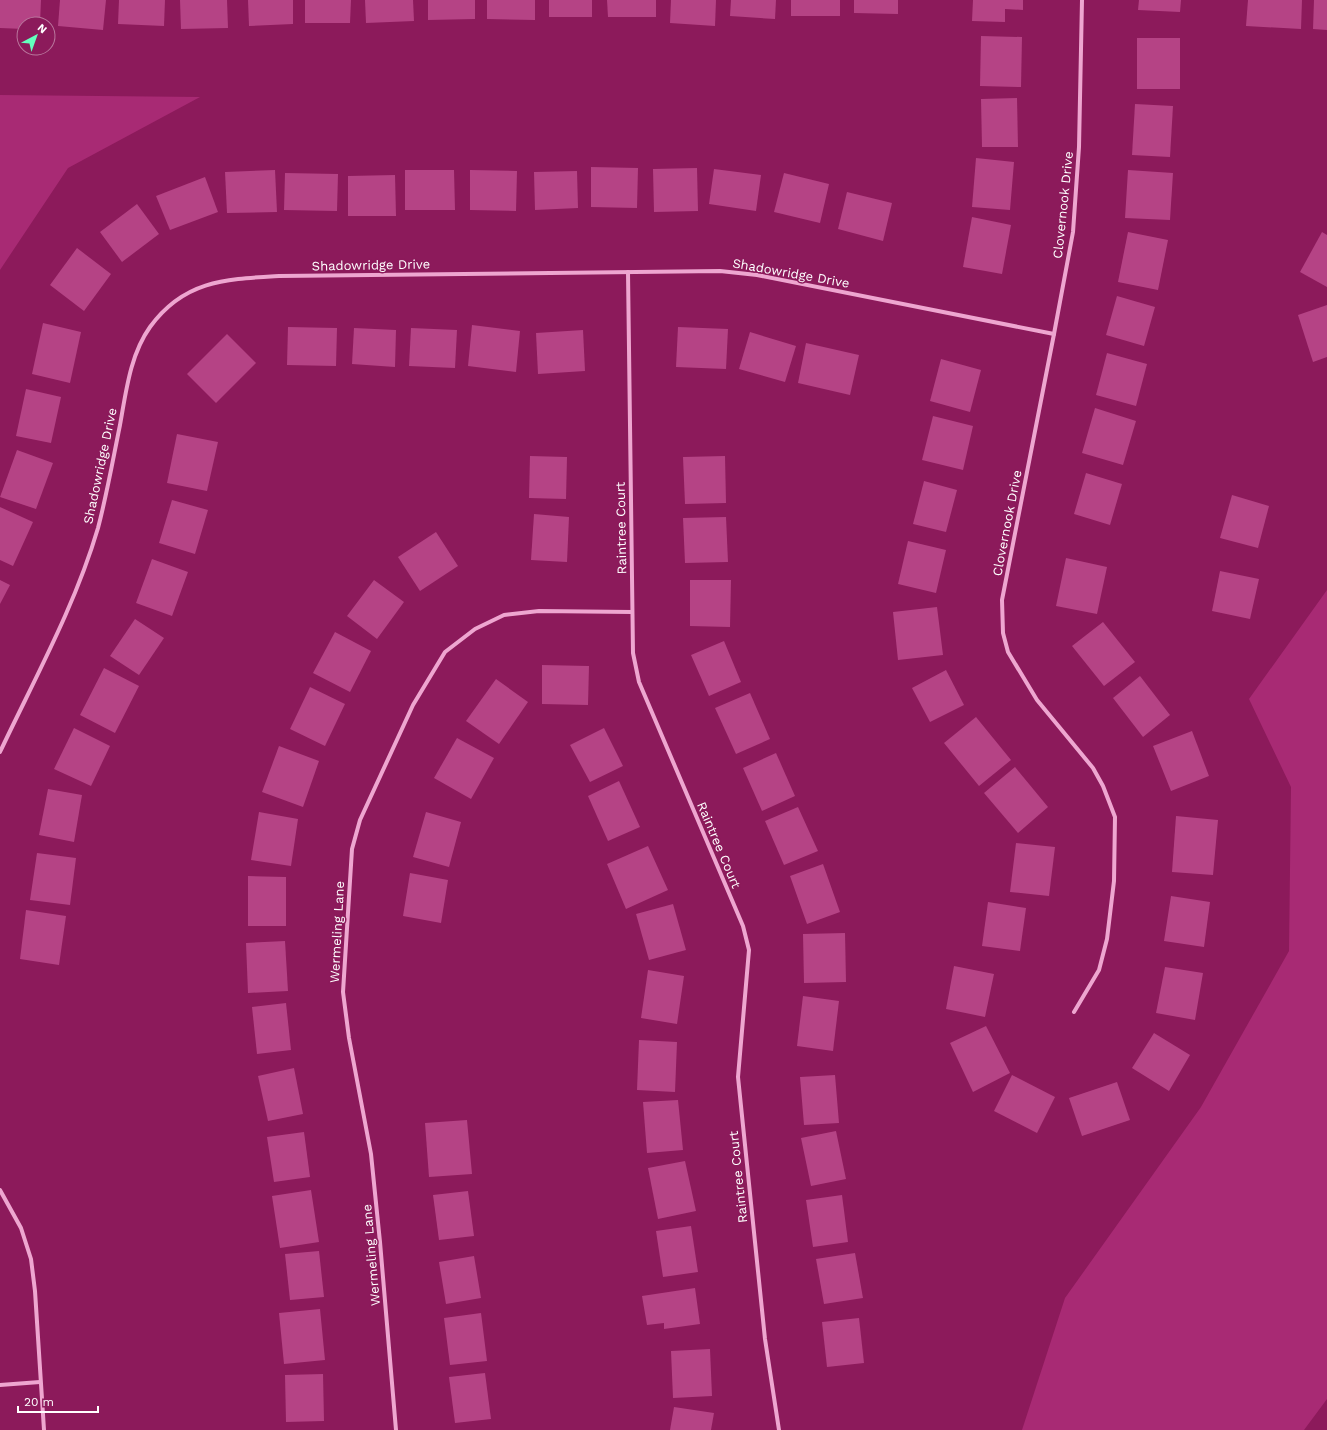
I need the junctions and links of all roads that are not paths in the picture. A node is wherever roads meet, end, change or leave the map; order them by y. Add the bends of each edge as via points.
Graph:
1 (1082, 0) edge
2 (628, 272) junction
3 (1054, 334) junction
4 (632, 612) junction
5 (0, 752) edge
6 (1074, 1012) dead end
7 (0, 1190) edge
8 (40, 1382) junction
9 (0, 1385) edge
10 (44, 1430) edge
11 (396, 1430) edge
12 (779, 1430) edge

1 - 3 street, Clovernook Drive via 1079,147 1073,232
2 - 3 street, Shadowridge Drive via 720,271 757,275
2 - 4 street, Raintree Court
2 - 5 street, Shadowridge Drive via 279,276 232,279 188,292 165,310 149,328 138,350 129,375 108,489 97,529 72,600
3 - 6 street, Clovernook Drive via 1002,600 1002,626 1008,652 1037,700 1093,768 1104,786 1115,817 1114,881 1107,939 1099,970
4 - 11 street, Wermeling Lane via 539,611 504,615 475,629 445,652 413,705 360,820 352,849 343,992 371,1154
4 - 12 street, Raintree Court via 633,653 639,682 743,926 749,950 738,1077 764,1339
7 - 8 street via 20,1228 31,1259
8 - 9 street
8 - 10 street

